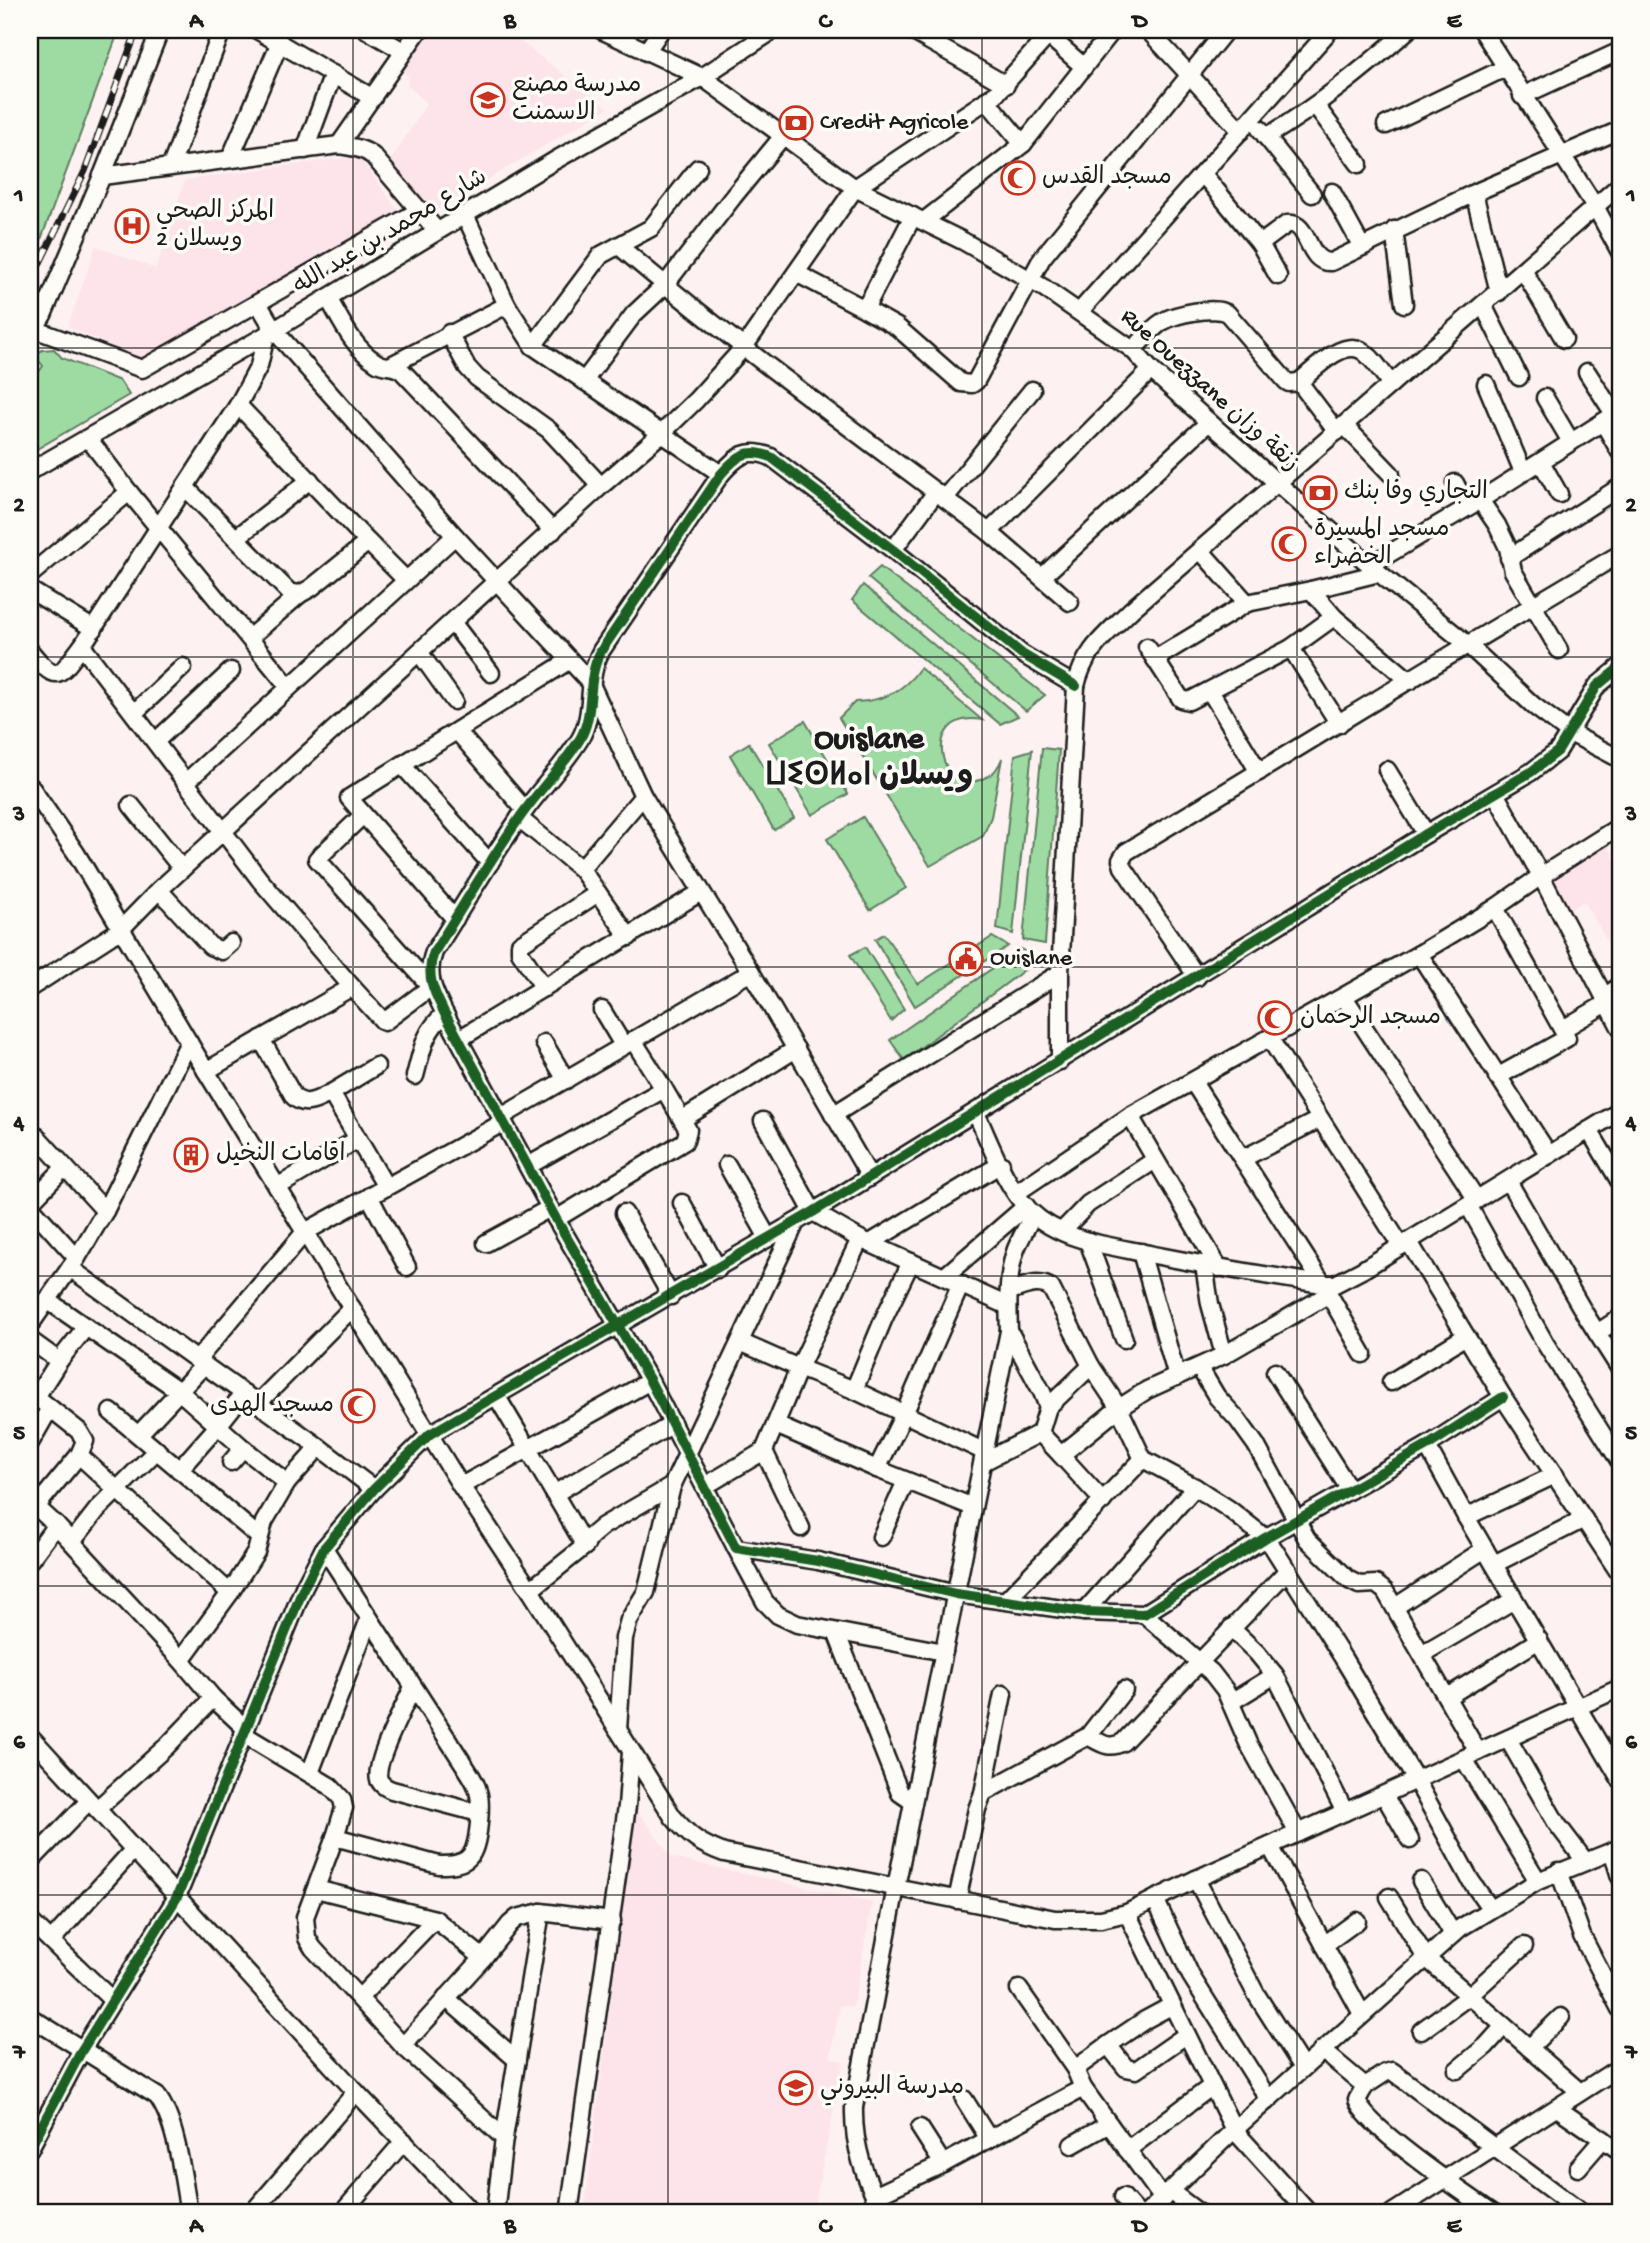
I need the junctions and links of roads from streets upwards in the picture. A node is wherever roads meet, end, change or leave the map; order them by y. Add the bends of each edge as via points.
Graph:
1 (160, 30) edge
2 (222, 30) edge
3 (257, 30) edge
4 (367, 30) edge
5 (419, 30) edge
6 (601, 30) edge
7 (661, 30) edge
8 (774, 30) edge
9 (911, 30) edge
10 (1113, 30) edge
11 (1148, 30) edge
12 (1226, 30) edge
13 (1330, 30) edge
14 (1408, 30) edge
15 (1482, 30) edge
16 (1048, 31) edge
17 (280, 42) junction
18 (403, 51) junction
19 (1620, 51) edge
20 (646, 52) junction
21 (1084, 67) junction
22 (1505, 68) junction
23 (333, 74) junction
24 (1188, 75) junction
25 (702, 77) junction
26 (1006, 85) junction
27 (1522, 96) junction
28 (373, 98) junction
29 (986, 100) junction
30 (1316, 106) junction
31 (1246, 125) junction
32 (1385, 125) dead end
33 (1620, 131) edge
34 (783, 136) junction
35 (1266, 137) junction
36 (1023, 144) junction
37 (339, 145) junction
38 (305, 150) junction
39 (1562, 154) junction
40 (230, 159) junction
41 (1359, 164) dead end
42 (171, 166) junction
43 (698, 168) dead end
44 (1203, 174) junction
45 (102, 176) junction
46 (1620, 185) edge
47 (855, 188) junction
48 (1332, 192) dead end
49 (1474, 193) junction
50 (1312, 194) dead end
51 (1596, 208) junction
52 (419, 210) junction
53 (465, 215) junction
54 (918, 219) junction
55 (1394, 230) junction
56 (437, 232) junction
57 (374, 236) junction
58 (1259, 244) junction
59 (619, 246) junction
60 (1362, 247) junction
61 (408, 248) junction
62 (1620, 252) edge
63 (1523, 270) junction
64 (796, 273) junction
65 (1278, 276) dead end
66 (1030, 279) junction
67 (665, 285) junction
68 (1499, 292) junction
69 (328, 298) junction
70 (258, 303) junction
71 (1404, 304) dead end
72 (507, 305) junction
73 (1483, 305) junction
74 (865, 309) junction
75 (1080, 311) junction
76 (32, 332) edge
77 (270, 333) junction
78 (449, 333) junction
79 (1564, 339) dead end
80 (533, 346) junction
81 (744, 347) junction
82 (1133, 350) junction
83 (391, 365) junction
84 (1151, 370) junction
85 (1587, 372) dead end
86 (1519, 377) dead end
87 (584, 381) junction
88 (1299, 382) junction
89 (148, 384) junction
90 (1391, 384) junction
91 (1486, 384) dead end
92 (1032, 390) dead end
93 (1545, 398) dead end
94 (238, 405) junction
95 (1612, 416) edge
96 (1209, 422) junction
97 (1341, 428) junction
98 (662, 433) junction
99 (88, 438) junction
100 (1572, 442) junction
101 (1620, 452) edge
102 (1541, 461) junction
103 (30, 471) edge
104 (1523, 472) junction
105 (721, 474) junction
106 (1391, 474) dead end
107 (310, 480) junction
108 (1277, 483) junction
109 (1455, 483) dead end
110 (601, 486) junction
111 (185, 487) junction
112 (1620, 487) edge
113 (129, 492) junction
114 (1559, 494) dead end
115 (940, 495) junction
116 (1473, 503) junction
117 (159, 528) junction
118 (553, 531) junction
119 (989, 532) junction
120 (456, 536) junction
121 (236, 538) junction
122 (368, 542) junction
123 (893, 550) junction
124 (1200, 550) junction
125 (1620, 554) edge
126 (1509, 558) junction
127 (1375, 569) junction
128 (30, 575) edge
129 (1042, 577) junction
130 (407, 580) junction
131 (498, 581) junction
132 (30, 590) edge
133 (1311, 590) junction
134 (300, 594) junction
135 (1070, 603) dead end
136 (1247, 603) junction
137 (1532, 606) junction
138 (1334, 617) junction
139 (452, 622) junction
140 (94, 629) junction
141 (248, 638) junction
142 (1467, 644) junction
143 (82, 646) junction
144 (1292, 648) junction
145 (1559, 650) dead end
146 (30, 651) edge
147 (419, 652) junction
148 (570, 660) junction
149 (183, 667) dead end
150 (1620, 667) edge
151 (231, 671) dead end
152 (491, 673) dead end
153 (1410, 681) junction
154 (590, 682) junction
155 (1076, 686) junction
156 (289, 687) junction
157 (1210, 691) junction
158 (454, 701) dead end
159 (134, 713) junction
160 (1339, 724) junction
161 (457, 731) junction
162 (1570, 733) junction
163 (156, 741) junction
164 (1620, 760) edge
165 (402, 765) junction
166 (1387, 770) dead end
167 (1259, 772) junction
168 (186, 782) junction
169 (30, 786) edge
170 (1496, 795) junction
171 (643, 796) junction
172 (131, 805) dead end
173 (522, 814) junction
174 (363, 815) junction
175 (1620, 826) edge
176 (224, 831) junction
177 (1426, 834) junction
178 (490, 863) junction
179 (182, 869) junction
180 (581, 869) junction
181 (1541, 876) junction
182 (159, 890) junction
183 (701, 892) junction
184 (598, 893) junction
185 (1495, 908) junction
186 (455, 919) junction
187 (120, 930) junction
188 (629, 937) junction
189 (231, 943) dead end
190 (1419, 954) junction
191 (751, 972) junction
192 (1060, 973) junction
193 (1196, 977) junction
194 (1620, 986) edge
195 (352, 987) junction
196 (431, 987) junction
197 (30, 988) edge
198 (544, 988) junction
199 (1344, 998) junction
200 (1605, 1000) junction
201 (602, 1010) dead end
202 (444, 1014) junction
203 (1620, 1027) edge
204 (1563, 1029) junction
205 (1270, 1039) junction
206 (261, 1040) junction
207 (459, 1040) junction
208 (189, 1042) junction
209 (628, 1042) junction
210 (544, 1043) dead end
211 (796, 1049) junction
212 (1060, 1061) junction
213 (376, 1066) dead end
214 (206, 1071) junction
215 (415, 1076) dead end
216 (1497, 1077) junction
217 (566, 1080) junction
218 (1193, 1082) junction
219 (664, 1089) junction
220 (331, 1093) junction
221 (1620, 1111) edge
222 (976, 1113) junction
223 (833, 1115) junction
224 (1130, 1116) junction
225 (502, 1119) junction
226 (683, 1119) junction
227 (1320, 1119) junction
228 (763, 1121) dead end
229 (30, 1129) edge
230 (1589, 1130) junction
231 (358, 1139) junction
232 (1549, 1155) junction
233 (1244, 1158) junction
234 (1155, 1160) junction
235 (1001, 1164) junction
236 (528, 1166) junction
237 (727, 1166) dead end
238 (65, 1167) junction
239 (870, 1177) junction
240 (1508, 1181) junction
241 (1620, 1182) edge
242 (277, 1187) junction
243 (386, 1187) junction
244 (369, 1196) junction
245 (682, 1203) dead end
246 (1473, 1203) junction
247 (1025, 1204) junction
248 (30, 1205) edge
249 (105, 1211) junction
250 (813, 1212) junction
251 (553, 1213) junction
252 (624, 1213) dead end
253 (796, 1222) junction
254 (1062, 1231) junction
255 (305, 1232) junction
256 (768, 1238) junction
257 (865, 1241) junction
258 (1088, 1241) junction
259 (486, 1243) dead end
260 (1405, 1244) junction
261 (1141, 1252) junction
262 (911, 1262) junction
263 (73, 1263) junction
264 (1211, 1266) junction
265 (407, 1267) dead end
266 (718, 1269) junction
267 (945, 1276) junction
268 (961, 1284) junction
269 (1326, 1289) junction
270 (671, 1296) junction
271 (1009, 1298) junction
272 (47, 1300) junction
273 (352, 1308) junction
274 (1620, 1318) edge
275 (30, 1325) edge
276 (620, 1326) junction
277 (86, 1327) junction
278 (1009, 1331) junction
279 (1597, 1333) junction
280 (1466, 1336) junction
281 (1124, 1339) dead end
282 (30, 1340) edge
283 (740, 1342) junction
284 (1363, 1354) dead end
285 (1224, 1355) junction
286 (59, 1361) junction
287 (201, 1362) junction
288 (1091, 1366) junction
289 (1199, 1367) junction
290 (799, 1368) junction
291 (1620, 1369) edge
292 (1275, 1373) dead end
293 (1177, 1377) junction
294 (650, 1381) junction
295 (1391, 1382) dead end
296 (854, 1390) junction
297 (180, 1391) junction
298 (244, 1393) junction
299 (33, 1394) edge
300 (497, 1396) junction
301 (1503, 1397) junction
302 (258, 1404) junction
303 (1048, 1407) junction
304 (50, 1408) junction
305 (1119, 1408) junction
306 (111, 1412) dead end
307 (904, 1414) junction
308 (673, 1424) junction
309 (776, 1425) junction
310 (218, 1427) junction
311 (1040, 1433) junction
312 (139, 1434) junction
313 (430, 1434) junction
314 (30, 1443) edge
315 (1427, 1446) junction
316 (319, 1447) junction
317 (243, 1448) junction
318 (528, 1449) junction
319 (157, 1450) junction
320 (764, 1451) junction
321 (688, 1452) junction
322 (1060, 1454) junction
323 (79, 1455) junction
324 (984, 1457) junction
325 (1143, 1459) junction
326 (231, 1462) dead end
327 (1620, 1462) edge
328 (877, 1469) junction
329 (178, 1470) junction
330 (1555, 1475) junction
331 (906, 1481) junction
332 (288, 1483) junction
333 (461, 1486) junction
334 (672, 1486) junction
335 (705, 1486) junction
336 (1195, 1487) junction
337 (374, 1489) junction
338 (1350, 1490) junction
339 (117, 1491) junction
340 (554, 1494) junction
341 (1103, 1501) junction
342 (33, 1504) edge
343 (973, 1507) junction
344 (1466, 1517) junction
345 (1584, 1519) junction
346 (1297, 1521) junction
347 (56, 1525) junction
348 (801, 1528) dead end
349 (258, 1536) junction
350 (881, 1537) dead end
351 (1265, 1538) junction
352 (72, 1542) junction
353 (585, 1546) junction
354 (324, 1548) junction
355 (736, 1548) junction
356 (1485, 1549) junction
357 (30, 1560) edge
358 (1494, 1564) junction
359 (1288, 1570) junction
360 (1620, 1574) edge
361 (530, 1590) junction
362 (230, 1593) junction
363 (956, 1594) junction
364 (1006, 1600) junction
365 (1514, 1600) junction
366 (1395, 1606) junction
367 (1084, 1612) junction
368 (1144, 1614) junction
369 (369, 1619) junction
370 (1231, 1628) junction
371 (836, 1632) junction
372 (1539, 1640) junction
373 (944, 1652) junction
374 (1422, 1654) junction
375 (181, 1660) junction
376 (1200, 1662) junction
377 (1275, 1675) junction
378 (413, 1688) junction
379 (1620, 1688) edge
380 (1124, 1690) dead end
381 (1003, 1694) dead end
382 (1447, 1697) junction
383 (213, 1698) junction
384 (1231, 1702) junction
385 (1577, 1708) junction
386 (618, 1730) junction
387 (244, 1731) junction
388 (1088, 1736) junction
389 (1508, 1739) junction
390 (33, 1748) edge
391 (631, 1752) junction
392 (1471, 1756) junction
393 (310, 1773) junction
394 (1620, 1779) edge
395 (1416, 1780) junction
396 (983, 1793) junction
397 (1384, 1795) junction
398 (913, 1802) junction
399 (93, 1805) junction
400 (1345, 1812) junction
401 (479, 1813) junction
402 (1298, 1833) junction
403 (335, 1837) junction
404 (1410, 1840) dead end
405 (1270, 1846) junction
406 (1616, 1849) edge
407 (133, 1850) junction
408 (30, 1861) edge
409 (1585, 1861) junction
410 (1559, 1871) junction
411 (1620, 1877) edge
412 (1196, 1880) junction
413 (1421, 1881) dead end
414 (1538, 1881) junction
415 (896, 1887) junction
416 (316, 1889) junction
417 (177, 1897) junction
418 (1389, 1897) dead end
419 (1155, 1899) junction
420 (957, 1900) junction
421 (1490, 1908) junction
422 (541, 1912) junction
423 (1127, 1913) junction
424 (435, 1919) junction
425 (30, 1921) edge
426 (611, 1921) junction
427 (1357, 1921) dead end
428 (1453, 1934) junction
429 (51, 1941) junction
430 (1324, 1945) junction
431 (1524, 1945) dead end
432 (484, 1958) junction
433 (1426, 1958) junction
434 (1019, 1989) dead end
435 (1469, 1996) junction
436 (359, 1998) junction
437 (446, 1998) junction
438 (112, 2000) junction
439 (1171, 2006) junction
440 (1620, 2009) edge
441 (1362, 2014) junction
442 (30, 2017) edge
443 (1561, 2017) dead end
444 (1504, 2026) junction
445 (1422, 2031) dead end
446 (1186, 2035) junction
447 (1108, 2045) junction
448 (403, 2046) junction
449 (1529, 2048) junction
450 (82, 2050) junction
451 (1322, 2050) junction
452 (517, 2060) junction
453 (1620, 2067) edge
454 (1303, 2068) junction
455 (1075, 2069) junction
456 (1457, 2070) dead end
457 (1212, 2086) junction
458 (1365, 2086) junction
459 (1083, 2088) junction
460 (356, 2092) junction
461 (1580, 2092) junction
462 (964, 2099) dead end
463 (1269, 2100) junction
464 (1557, 2108) junction
465 (1109, 2124) junction
466 (920, 2128) dead end
467 (1234, 2130) junction
468 (504, 2138) junction
469 (989, 2139) junction
470 (1603, 2139) junction
471 (404, 2141) junction
472 (1072, 2145) dead end
473 (30, 2148) edge
474 (1494, 2148) junction
475 (1619, 2148) edge
476 (1127, 2150) junction
477 (943, 2164) junction
478 (1578, 2168) dead end
479 (1444, 2180) junction
480 (1167, 2195) junction
481 (874, 2196) junction
482 (1123, 2197) dead end
483 (189, 2213) edge
484 (252, 2213) edge
485 (342, 2213) edge
486 (472, 2213) edge
487 (495, 2213) edge
488 (569, 2213) edge
489 (884, 2213) edge
490 (1137, 2213) edge
491 (1147, 2213) edge
492 (1199, 2213) edge
493 (1309, 2213) edge
494 (1392, 2213) edge
495 (1493, 2213) edge
496 (1582, 2213) edge

1 - 45 street
2 - 42 street
3 - 17 street
4 - 18 street
5 - 18 street
6 - 20 street, Rue Ouezzane زنقة وزان
7 - 20 street
8 - 25 street, شارع محمد بن عبد الله
9 - 26 street
10 - 21 street
11 - 24 street
12 - 24 street
13 - 31 street
14 - 30 street
15 - 22 street
16 - 21 street
16 - 26 street
17 - 23 street
17 - 40 street
18 - 28 street
19 - 27 street
20 - 25 street, Rue Ouezzane زنقة وزان
21 - 36 street
22 - 27 street
22 - 32 street
23 - 28 street
23 - 38 street
24 - 31 street
24 - 66 street
25 - 34 street, Rue Ouezzane زنقة وزان
25 - 53 street, شارع محمد بن عبد الله
26 - 29 street
27 - 39 street
28 - 37 street
29 - 36 street
29 - 47 street
30 - 35 street
30 - 41 street
31 - 35 street
31 - 44 street
33 - 39 street
34 - 47 street, Rue Ouezzane زنقة وزان
34 - 67 street
35 - 50 street
36 - 54 street
37 - 38 street
37 - 52 street via 373,156
38 - 40 street
39 - 49 street
39 - 51 street
40 - 42 street
42 - 45 street
43 - 59 street via 651,228
44 - 58 street
44 - 75 street
45 - 76 street
46 - 51 street
47 - 54 street, Rue Ouezzane زنقة وزان
47 - 64 street
48 - 60 street
49 - 55 street
49 - 68 street
51 - 62 street
51 - 63 street
52 - 56 street
52 - 57 street
53 - 56 street, شارع محمد بن عبد الله
53 - 72 street
54 - 66 street, Rue Ouezzane زنقة وزان
54 - 74 street
55 - 60 street
55 - 71 street
56 - 61 street, شارع محمد بن عبد الله
57 - 61 street
57 - 70 street
58 - 60 street via 1291,222 1298,225 1324,263
58 - 65 street
59 - 67 street
59 - 80 street via 601,255
61 - 69 street, شارع محمد بن عبد الله
63 - 68 street
63 - 79 street
64 - 74 street
64 - 81 street
66 - 74 street via 976,381 966,385 897,327
66 - 75 street, Rue Ouezzane زنقة وزان
67 - 81 street
67 - 87 street via 634,314
68 - 73 street
69 - 77 street, شارع محمد بن عبد الله
69 - 83 street via 363,351 376,362
70 - 77 street
70 - 89 street
72 - 78 street
72 - 80 street
73 - 86 street
73 - 90 street
75 - 82 street, Rue Ouezzane زنقة وزان
76 - 89 street
77 - 89 street, شارع محمد بن عبد الله
77 - 94 street
77 - 120 street
78 - 83 street
78 - 110 street via 467,368 548,430
80 - 87 street
81 - 98 street
81 - 115 street
82 - 84 street, Rue Ouezzane زنقة وزان
82 - 88 street via 1164,320 1220,309 1286,381
83 - 118 street via 402,371
84 - 96 street, Rue Ouezzane زنقة وزان
84 - 119 street
85 - 95 street
87 - 98 street
88 - 90 street via 1347,348 1362,351
88 - 97 street
89 - 99 street, شارع محمد بن عبد الله
90 - 97 street
91 - 104 street
92 - 115 street
93 - 100 street
94 - 107 street
94 - 111 street
95 - 100 street
95 - 101 street
96 - 108 street, Rue Ouezzane زنقة وزان
96 - 129 street
97 - 106 street
97 - 108 street
98 - 105 street
98 - 110 street
99 - 103 street, شارع محمد بن عبد الله
99 - 113 street
100 - 102 street
102 - 104 street
102 - 114 street
104 - 116 street
105 - 123 street via 748,453 771,457
105 - 154 street via 601,651
107 - 121 street
107 - 122 street
108 - 124 street
108 - 127 street, Rue Ouezzane زنقة وزان
109 - 116 street
110 - 118 street
111 - 117 street
111 - 121 street
112 - 126 street
113 - 117 street
113 - 128 street
115 - 119 street
115 - 123 street
116 - 126 street via 1501,532
116 - 127 street
117 - 140 street
117 - 141 street
118 - 131 street
119 - 129 street
120 - 130 street
120 - 131 street
121 - 134 street via 289,592
122 - 130 street
122 - 134 street
123 - 155 street via 1022,654
124 - 136 street
124 - 155 street via 1090,650
125 - 137 street
126 - 137 street
127 - 133 street
127 - 142 street, Rue Ouezzane زنقة وزان
129 - 135 street
130 - 156 street
131 - 139 street
131 - 148 street
132 - 140 street
133 - 136 street
133 - 138 street
134 - 141 street
136 - 157 street via 1151,653 1181,699 1189,701
137 - 142 street
137 - 145 street
138 - 144 street
138 - 153 street
139 - 147 street
139 - 152 street
140 - 143 street
141 - 156 street
142 - 153 street
142 - 162 street, Rue Ouezzane زنقة وزان
143 - 146 street via 62,672 54,674
143 - 159 street
144 - 157 street
144 - 160 street
147 - 158 street
147 - 176 street
148 - 154 street
148 - 161 street
149 - 159 street
150 - 162 street via 1597,687
151 - 163 street
153 - 160 street
154 - 171 street
154 - 173 street via 589,716 581,737
155 - 192 street
156 - 168 street
157 - 167 street
159 - 163 street
160 - 167 street
161 - 165 street
161 - 173 street
162 - 164 street, Rue Ouezzane زنقة وزان
162 - 170 street via 1558,751
163 - 168 street
165 - 174 street via 349,798
165 - 178 street
166 - 177 street
167 - 193 street via 1126,852 1121,860
168 - 176 street
169 - 187 street
170 - 177 street
170 - 181 street
171 - 180 street
171 - 183 street
172 - 179 street
173 - 178 street
173 - 180 street
174 - 186 street
174 - 196 street via 317,859
175 - 181 street
176 - 179 street
176 - 195 street
177 - 193 street
178 - 186 street
179 - 182 street
180 - 184 street
181 - 185 street
181 - 200 street
182 - 187 street
182 - 189 street via 210,946 222,951
183 - 188 street
183 - 191 street
184 - 188 street
184 - 198 street via 520,944 520,952
185 - 190 street
185 - 204 street
186 - 196 street via 433,952
187 - 197 street
187 - 208 street
188 - 198 street
190 - 199 street
190 - 216 street
191 - 209 street
191 - 211 street
192 - 212 street
192 - 223 street
193 - 212 street
194 - 200 street
195 - 196 street via 384,1022
195 - 206 street
196 - 202 street
198 - 207 street
199 - 205 street
199 - 246 street
200 - 203 street
200 - 204 street
201 - 209 street
202 - 207 street
202 - 215 street via 428,1031
204 - 216 street via 1566,1040
205 - 218 street
205 - 227 street
206 - 214 street
206 - 220 street via 299,1101 308,1103
207 - 225 street
208 - 214 street
208 - 249 street
209 - 217 street
209 - 219 street
210 - 217 street
211 - 223 street
211 - 226 street
212 - 222 street
213 - 220 street
214 - 242 street
216 - 232 street
217 - 225 street
218 - 224 street
218 - 233 street
219 - 226 street
219 - 236 street
220 - 231 street
221 - 230 street
222 - 235 street
222 - 239 street
223 - 239 street
224 - 234 street
224 - 247 street via 1062,1160
225 - 236 street
225 - 243 street
226 - 251 street via 688,1130 680,1146
227 - 233 street
227 - 260 street
228 - 250 street
229 - 238 street
230 - 232 street
230 - 241 street
231 - 242 street
231 - 243 street
232 - 240 street
233 - 269 street
234 - 254 street via 1088,1204
234 - 264 street
235 - 247 street
235 - 257 street
236 - 251 street
237 - 256 street
238 - 248 street
238 - 249 street
239 - 250 street
240 - 246 street
240 - 279 street
242 - 255 street
243 - 244 street
244 - 255 street
244 - 265 street
245 - 266 street
246 - 260 street
246 - 327 street via 1545,1343
247 - 254 street
247 - 267 street
247 - 271 street
248 - 263 street
249 - 263 street
250 - 253 street
250 - 257 street
251 - 259 street
251 - 276 street
252 - 270 street
253 - 256 street
253 - 283 street
254 - 258 street
255 - 273 street
255 - 287 street
256 - 266 street
257 - 262 street
257 - 290 street
258 - 261 street
258 - 281 street
260 - 269 street
260 - 280 street
261 - 264 street
261 - 293 street
262 - 267 street
262 - 296 street
263 - 272 street
263 - 287 street
264 - 269 street
264 - 285 street via 1210,1304
266 - 270 street
267 - 268 street
268 - 271 street
268 - 307 street
269 - 284 street
269 - 285 street
270 - 276 street
271 - 278 street
271 - 288 street via 1035,1283 1051,1287
272 - 275 street
272 - 277 street
273 - 302 street
273 - 313 street
274 - 279 street
276 - 294 street
276 - 300 street
277 - 286 street
277 - 297 street
278 - 303 street
278 - 324 street
279 - 291 street
280 - 295 street
280 - 301 street
282 - 286 street
283 - 290 street
283 - 321 street
285 - 289 street
286 - 299 street
287 - 297 street
287 - 298 street
288 - 303 street
288 - 305 street
289 - 293 street
289 - 346 street via 1256,1445
290 - 296 street
290 - 309 street
292 - 338 street
293 - 305 street
294 - 308 street
294 - 318 street
296 - 307 street
297 - 310 street
297 - 312 street
298 - 302 street
298 - 310 street
299 - 304 street
300 - 313 street
300 - 318 street
301 - 315 street
301 - 330 street
302 - 316 street
303 - 311 street
304 - 314 street
304 - 323 street via 84,1437
305 - 322 street
305 - 325 street
306 - 312 street
307 - 324 street
307 - 328 street
308 - 321 street
308 - 340 street
309 - 320 street
309 - 328 street
310 - 317 street
310 - 329 street
311 - 322 street
311 - 324 street
312 - 319 street
313 - 333 street
313 - 337 street
315 - 338 street
315 - 344 street
316 - 332 street
316 - 337 street
317 - 326 street
317 - 332 street
318 - 333 street
318 - 340 street
319 - 329 street
319 - 339 street
320 - 335 street
320 - 348 street
321 - 334 street
321 - 335 street
322 - 341 street
323 - 339 street
323 - 342 street
324 - 343 street
325 - 336 street
325 - 341 street
328 - 331 street
329 - 349 street
330 - 344 street
330 - 345 street
331 - 343 street
331 - 350 street
332 - 349 street
333 - 361 street
334 - 353 street via 603,1525
334 - 386 street via 646,1592 624,1638
335 - 355 street
336 - 351 street
336 - 367 street
337 - 354 street
338 - 346 street
339 - 352 street
339 - 362 street
340 - 353 street
341 - 364 street
342 - 347 street
343 - 363 street
344 - 356 street
345 - 358 street
345 - 360 street
346 - 351 street
346 - 366 street via 1312,1545 1349,1580 1380,1586
347 - 352 street
347 - 357 street
349 - 362 street via 256,1552
351 - 359 street
351 - 368 street
352 - 375 street
353 - 361 street
354 - 369 street
354 - 387 street
355 - 363 street via 818,1561
355 - 371 street via 765,1602 778,1615
356 - 358 street
356 - 366 street
358 - 365 street
359 - 370 street
359 - 395 street
361 - 386 street
362 - 375 street
363 - 364 street
363 - 373 street
364 - 367 street
365 - 372 street
365 - 374 street
366 - 374 street
367 - 368 street
368 - 376 street
369 - 378 street
369 - 393 street
370 - 376 street
370 - 377 street
371 - 373 street
371 - 398 street via 900,1793
372 - 382 street
372 - 385 street
373 - 398 street
374 - 382 street
375 - 383 street
376 - 384 street
376 - 388 street via 1123,1742 1106,1746
377 - 384 street
377 - 400 street
378 - 401 street via 476,1784
378 - 401 street via 382,1758 379,1779 391,1790
379 - 385 street
380 - 388 street
381 - 396 street
382 - 392 street
383 - 387 street
383 - 399 street via 167,1746
384 - 402 street via 1248,1743
385 - 389 street
385 - 394 street
386 - 391 street
387 - 393 street
387 - 417 street
388 - 396 street
389 - 392 street
389 - 409 street
390 - 399 street
391 - 415 street via 673,1817 702,1845
391 - 426 street
392 - 395 street
392 - 414 street
393 - 403 street via 342,1799 344,1808
395 - 397 street
395 - 421 street
396 - 420 street
397 - 400 street
397 - 404 street
398 - 415 street
399 - 407 street
399 - 408 street
400 - 402 street
401 - 403 street via 475,1847 470,1856 454,1864 439,1865
402 - 405 street
403 - 416 street
405 - 412 street
405 - 430 street
406 - 409 street
406 - 411 street
407 - 417 street
407 - 429 street
409 - 410 street
410 - 414 street
410 - 440 street via 1582,1936
412 - 419 street
412 - 454 street via 1261,2003
413 - 428 street
414 - 421 street
415 - 420 street
415 - 481 street via 854,2107 854,2132
416 - 424 street
416 - 436 street via 305,1917 307,1938
417 - 438 street
417 - 460 street
418 - 433 street
419 - 423 street
419 - 463 street via 1196,1985
420 - 423 street via 1055,1919 1101,1919
421 - 428 street
422 - 426 street
422 - 432 street via 510,1924
422 - 452 street
423 - 439 street
424 - 432 street
424 - 436 street
425 - 429 street
426 - 488 street
427 - 430 street
428 - 433 street
429 - 438 street
430 - 441 street
431 - 435 street
432 - 437 street
433 - 435 street
433 - 441 street
434 - 455 street
435 - 444 street
435 - 445 street
436 - 448 street
437 - 448 street
437 - 452 street
438 - 450 street
439 - 446 street
439 - 447 street
441 - 451 street
442 - 450 street
443 - 449 street
444 - 449 street
444 - 456 street
446 - 447 street via 1136,2070 1126,2068
446 - 457 street
447 - 455 street
448 - 468 street
449 - 461 street
450 - 473 street
450 - 483 street via 162,2102
451 - 454 street
451 - 458 street
452 - 468 street
453 - 461 street
454 - 463 street
455 - 459 street
457 - 467 street
457 - 476 street
458 - 474 street via 1392,2071
458 - 479 street via 1357,2100 1369,2119
459 - 465 street
459 - 469 street
460 - 471 street
460 - 484 street
461 - 464 street
462 - 469 street
463 - 467 street
464 - 470 street
464 - 474 street
465 - 472 street
465 - 476 street
466 - 477 street
467 - 480 street
467 - 493 street
468 - 487 street
469 - 477 street
470 - 475 street
470 - 478 street
471 - 485 street
471 - 486 street
474 - 479 street
474 - 496 street
476 - 480 street
477 - 481 street
479 - 494 street
479 - 495 street
480 - 491 street
480 - 492 street
481 - 489 street
482 - 490 street

